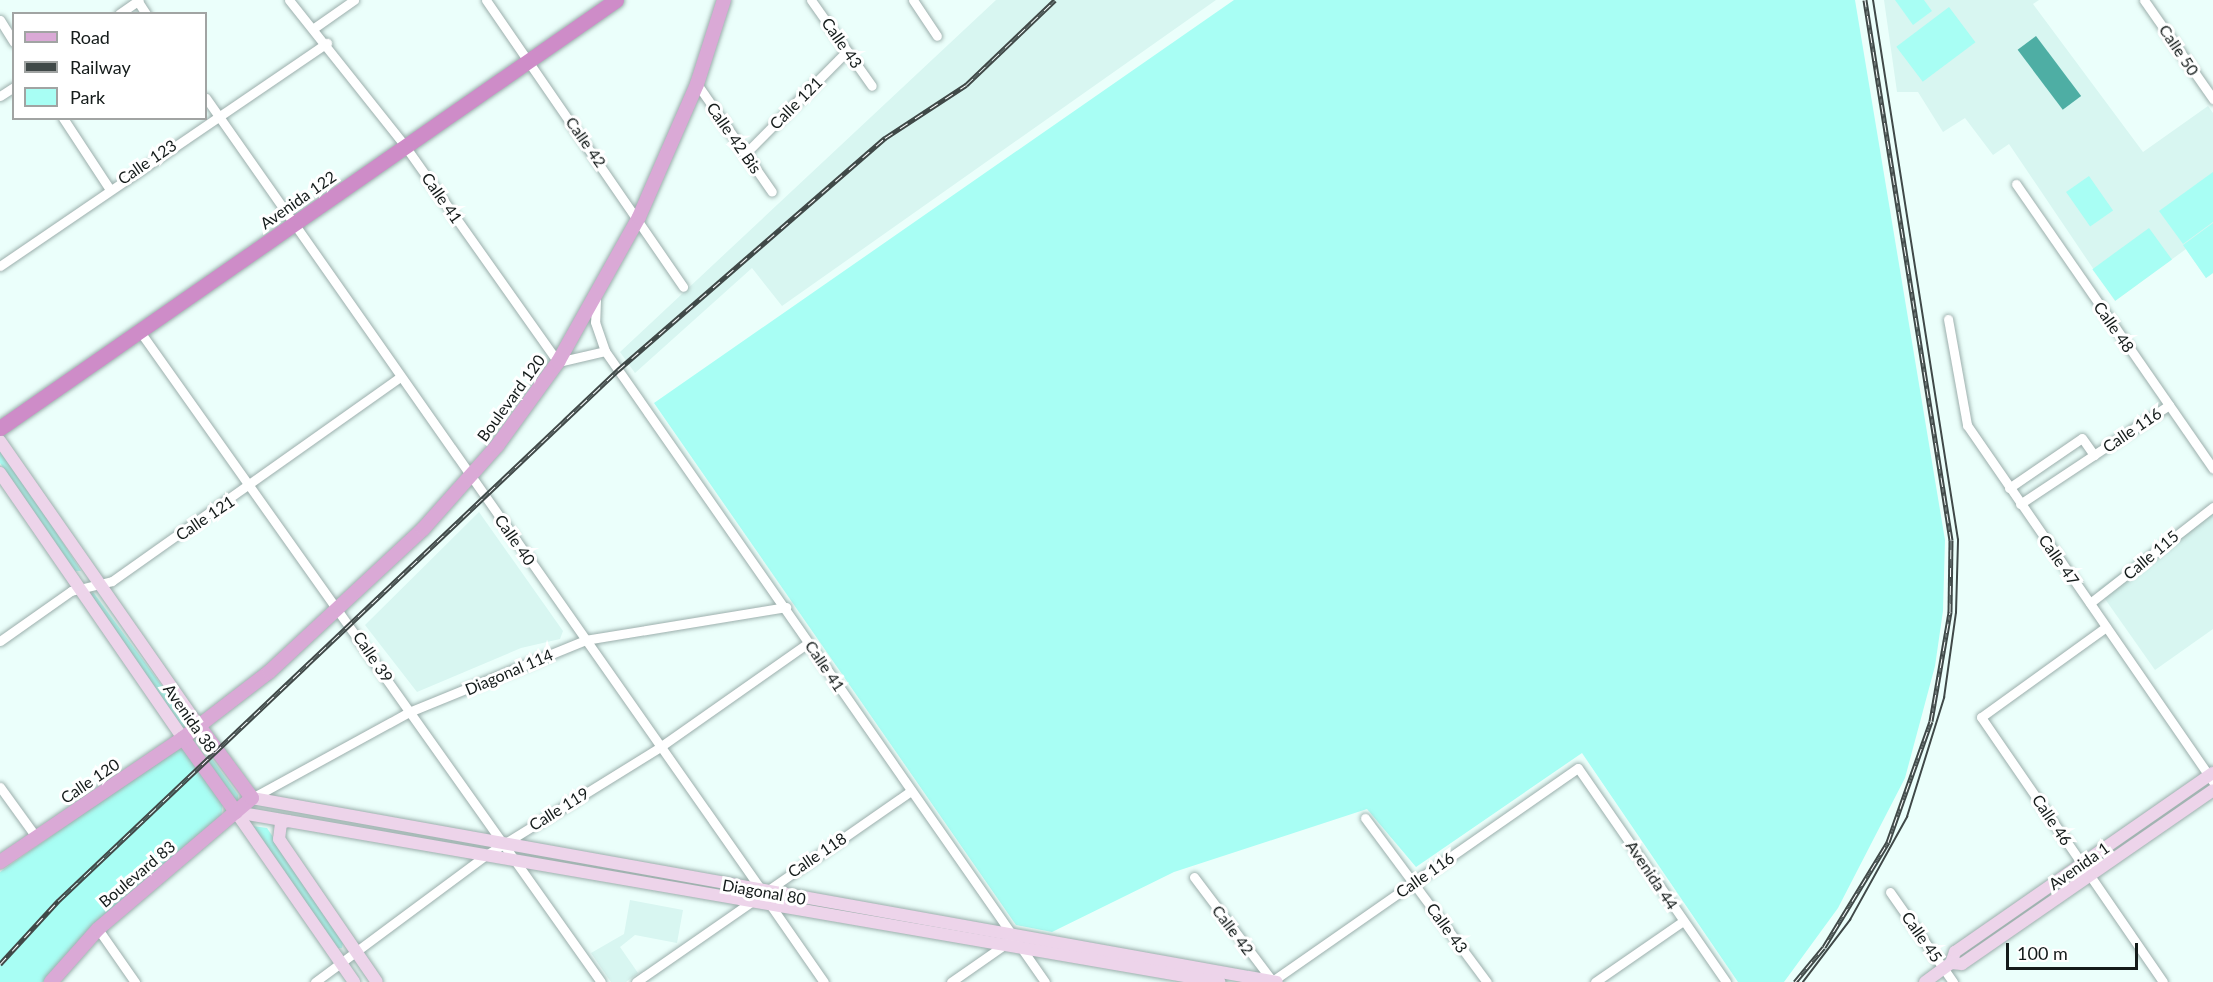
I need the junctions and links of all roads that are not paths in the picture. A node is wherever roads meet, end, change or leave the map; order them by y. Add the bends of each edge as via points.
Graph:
1 (138, 0) edge
2 (290, 0) edge
3 (354, 0) edge
4 (486, 0) edge
5 (724, 0) edge
6 (811, 0) edge
7 (913, 0) edge
8 (2144, 0) edge
9 (606, 3) edge
10 (122, 12) edge
11 (0, 20) edge
12 (314, 28) junction
13 (937, 36) dead end
14 (12, 39) edge
15 (327, 43) junction
16 (848, 51) junction
17 (528, 61) junction
18 (697, 84) junction
19 (872, 86) dead end
20 (207, 99) edge
21 (2213, 99) edge
22 (218, 115) junction
23 (64, 120) edge
24 (405, 146) junction
25 (746, 154) junction
26 (2016, 184) dead end
27 (109, 188) junction
28 (772, 192) dead end
29 (639, 217) junction
30 (294, 225) junction
31 (0, 266) edge
32 (683, 286) dead end
33 (596, 299) junction
34 (1948, 320) dead end
35 (141, 333) junction
36 (605, 351) junction
37 (558, 362) junction
38 (400, 376) junction
39 (2169, 405) junction
40 (0, 428) edge
41 (0, 441) edge
42 (2094, 455) junction
43 (2213, 469) edge
44 (0, 473) edge
45 (470, 477) junction
46 (252, 486) junction
47 (2009, 488) junction
48 (2020, 504) junction
49 (2213, 507) edge
50 (101, 585) junction
51 (78, 587) junction
52 (2090, 603) junction
53 (786, 607) junction
54 (340, 608) junction
55 (2106, 627) junction
56 (585, 640) junction
57 (0, 641) edge
58 (808, 643) junction
59 (409, 712) junction
60 (199, 726) junction
61 (183, 738) junction
62 (660, 747) junction
63 (1578, 768) joint
64 (2212, 777) edge
65 (0, 787) edge
66 (911, 790) junction
67 (2213, 790) edge
68 (252, 798) junction
69 (236, 812) junction
70 (1365, 818) dead end
71 (288, 821) junction
72 (36, 837) junction
73 (503, 844) junction
74 (486, 855) junction
75 (514, 861) junction
76 (0, 862) edge
77 (2086, 869) junction
78 (1194, 877) dead end
79 (1414, 883) junction
80 (763, 892) junction
81 (1890, 892) dead end
82 (750, 902) junction
83 (771, 906) junction
84 (1683, 921) junction
85 (98, 929) junction
86 (1014, 938) junction
87 (1000, 947) junction
88 (1024, 952) junction
89 (357, 953) junction
90 (341, 964) junction
91 (1948, 966) junction
92 (51, 982) edge
93 (135, 982) edge
94 (315, 982) edge
95 (354, 982) edge
96 (377, 982) edge
97 (601, 982) edge
98 (636, 982) edge
99 (824, 982) edge
100 (951, 982) edge
101 (1045, 982) edge
102 (1220, 982) edge
103 (1273, 982) edge
104 (1486, 982) edge
105 (1594, 982) edge
106 (1726, 982) edge
107 (1925, 982) edge
108 (1953, 982) edge
109 (2163, 982) edge

1 - 10 street
2 - 12 street, Calle 41
3 - 12 street
4 - 17 street, Calle 42
5 - 18 main road, Boulevard 120
6 - 16 street, Calle 43
7 - 13 street
8 - 21 street, Calle 50
9 - 17 highway, Avenida 122
11 - 14 street
12 - 15 street, Calle 41
15 - 22 street, Calle 123
15 - 24 street, Calle 41
16 - 19 street, Calle 43
16 - 25 street, Calle 121
17 - 24 highway, Avenida 122
17 - 29 street, Calle 42
18 - 25 street, Calle 42 Bis
18 - 29 main road, Boulevard 120
20 - 22 street, Calle 40
22 - 27 street, Calle 123
22 - 30 street, Calle 40
23 - 27 street
24 - 30 highway, Avenida 122
24 - 37 street, Calle 41
25 - 28 street, Calle 42 Bis
26 - 39 street, Calle 48
27 - 31 street, Calle 123
29 - 32 street, Calle 42
29 - 33 main road, Boulevard 120
30 - 35 highway, Avenida 122
30 - 38 street, Calle 40
33 - 36 street, Calle 41
33 - 37 main road, Boulevard 120
34 - 47 street, Calle 47 via 1967,425
35 - 40 highway, Avenida 122
35 - 46 street, Calle 39
36 - 37 street
36 - 53 street, Calle 41
37 - 45 main road, Boulevard 120
38 - 45 street, Calle 40
38 - 46 street, Calle 121
39 - 42 street, Calle 116
39 - 43 street, Calle 48
41 - 50 main road, Avenida 38
42 - 47 street, Calle 116 via 2082,438
42 - 48 street, Calle 116
44 - 51 main road, Avenida 38
45 - 54 main road, Boulevard 120
45 - 56 street, Calle 40
46 - 50 street, Calle 121
46 - 54 street, Calle 39
47 - 48 street, Calle 47
48 - 52 street, Calle 47
49 - 52 street, Calle 115
50 - 51 street, Calle 121
50 - 60 main road, Avenida 38
51 - 57 street, Calle 121
51 - 61 main road, Avenida 38
52 - 55 street, Calle 47
53 - 56 street, Diagonal 114
53 - 58 street, Calle 41
54 - 59 street, Calle 39
54 - 60 main road, Boulevard 120
55 - 64 street, Calle 47
55 - 77 street, Calle 46 via 1981,717
56 - 59 street, Diagonal 114
56 - 62 street, Calle 40
58 - 62 street, Calle 119
58 - 66 street, Calle 41
59 - 68 street, Diagonal 114
59 - 73 street, Calle 39
60 - 61 main road, Calle 120
60 - 68 main road, Avenida 38
61 - 69 main road, Avenida 38
61 - 72 main road, Calle 120
62 - 73 street, Calle 119
62 - 80 street, Calle 40
63 - 79 street, Calle 116
63 - 84 street, Avenida 44
64 - 77 main road, Avenida 1
65 - 72 street
66 - 80 street, Calle 118
66 - 86 street, Calle 41
67 - 77 main road, Avenida 1
68 - 69 main road, Boulevard 83
68 - 73 main road, Diagonal 80
69 - 71 main road, Diagonal 80
69 - 85 main road, Boulevard 83
69 - 90 main road, Avenida 38
70 - 79 street, Calle 43
71 - 74 main road, Diagonal 80
71 - 89 main road via 281,823 279,839
72 - 76 main road, Calle 120
73 - 74 street, Calle 119
73 - 75 street, Calle 39
73 - 80 main road, Diagonal 80
74 - 75 main road, Diagonal 80
74 - 89 street, Calle 119
75 - 82 main road, Diagonal 80
75 - 97 street, Calle 39
77 - 91 main road, Avenida 1 via 1955,952
77 - 109 street, Calle 46
78 - 103 street, Calle 42
79 - 103 street, Calle 116
79 - 104 street, Calle 43
80 - 82 street, Calle 118
80 - 83 street, Calle 40
80 - 86 main road, Diagonal 80
81 - 91 street, Calle 45
82 - 83 main road, Diagonal 80
82 - 98 street, Calle 118
83 - 87 main road, Diagonal 80
83 - 99 street, Calle 40
84 - 105 street
84 - 106 street, Avenida 44
85 - 92 main road, Boulevard 83
85 - 93 street
86 - 87 street
86 - 88 street, Calle 41
86 - 103 main road, Diagonal 80
87 - 88 main road, Diagonal 80
87 - 100 street
88 - 101 street, Calle 41
88 - 102 main road, Diagonal 80
89 - 90 street, Calle 119
89 - 96 main road
90 - 94 street, Calle 119
90 - 95 main road, Avenida 38
91 - 107 main road, Avenida 1
91 - 108 street, Calle 45

